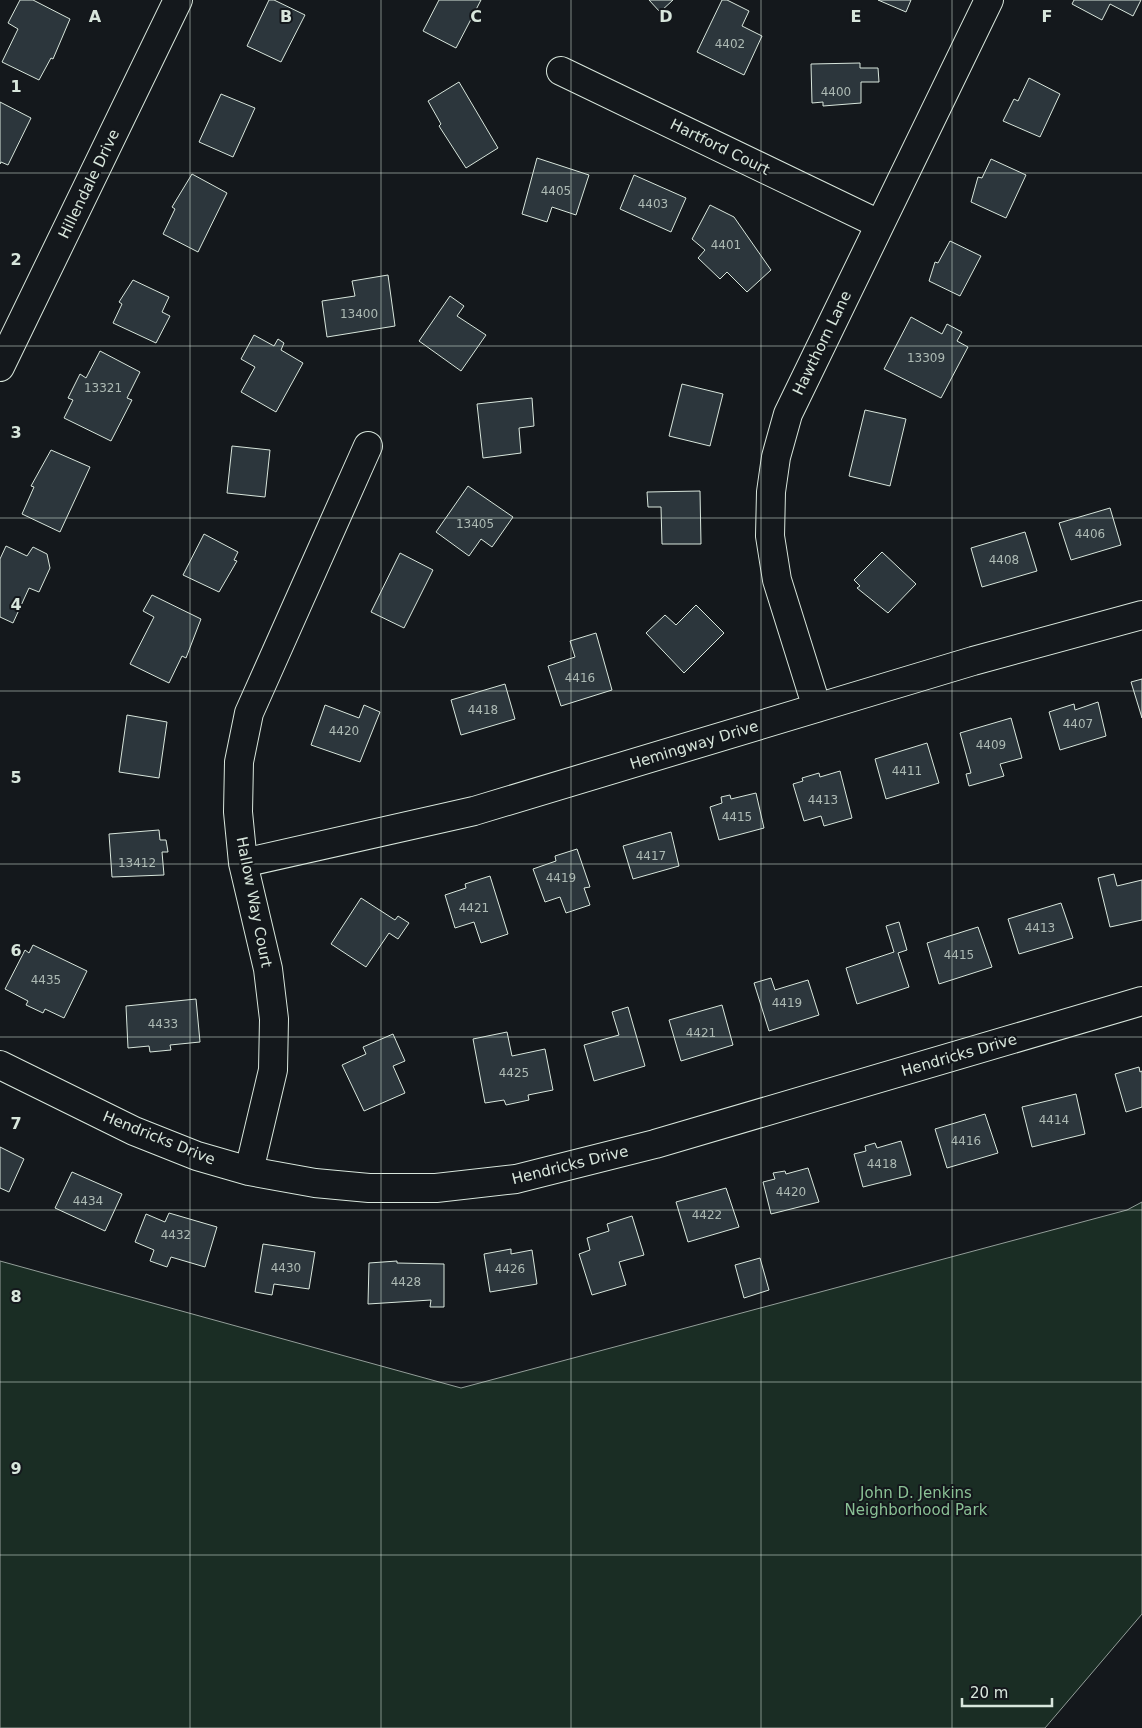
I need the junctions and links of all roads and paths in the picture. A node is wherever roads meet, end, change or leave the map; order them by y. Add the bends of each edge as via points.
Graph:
1 (178, 0) edge
2 (989, 0) edge
3 (561, 71) dead end
4 (879, 224) junction
5 (0, 367) edge
6 (368, 446) dead end
7 (1142, 615) edge
8 (817, 708) junction
9 (243, 863) junction
10 (1142, 1001) edge
11 (0, 1065) edge
12 (249, 1171) junction

1 - 5 street, Hillendale Drive
2 - 4 street, Hawthorn Lane
3 - 4 street, Hartford Court
4 - 8 street, Hawthorn Lane via 788,414 776,457 771,492 770,536 777,580
6 - 9 street, Hallow Way Court via 249,712 238,796
7 - 8 street, Hemingway Drive
8 - 9 street, Hemingway Drive via 474,811
9 - 12 street, Hallow Way Court via 268,969 274,1019 273,1070
10 - 12 street, Hendricks Drive via 655,1144 516,1179 436,1188 369,1188 315,1183
11 - 12 street, Hendricks Drive via 134,1131 197,1156

